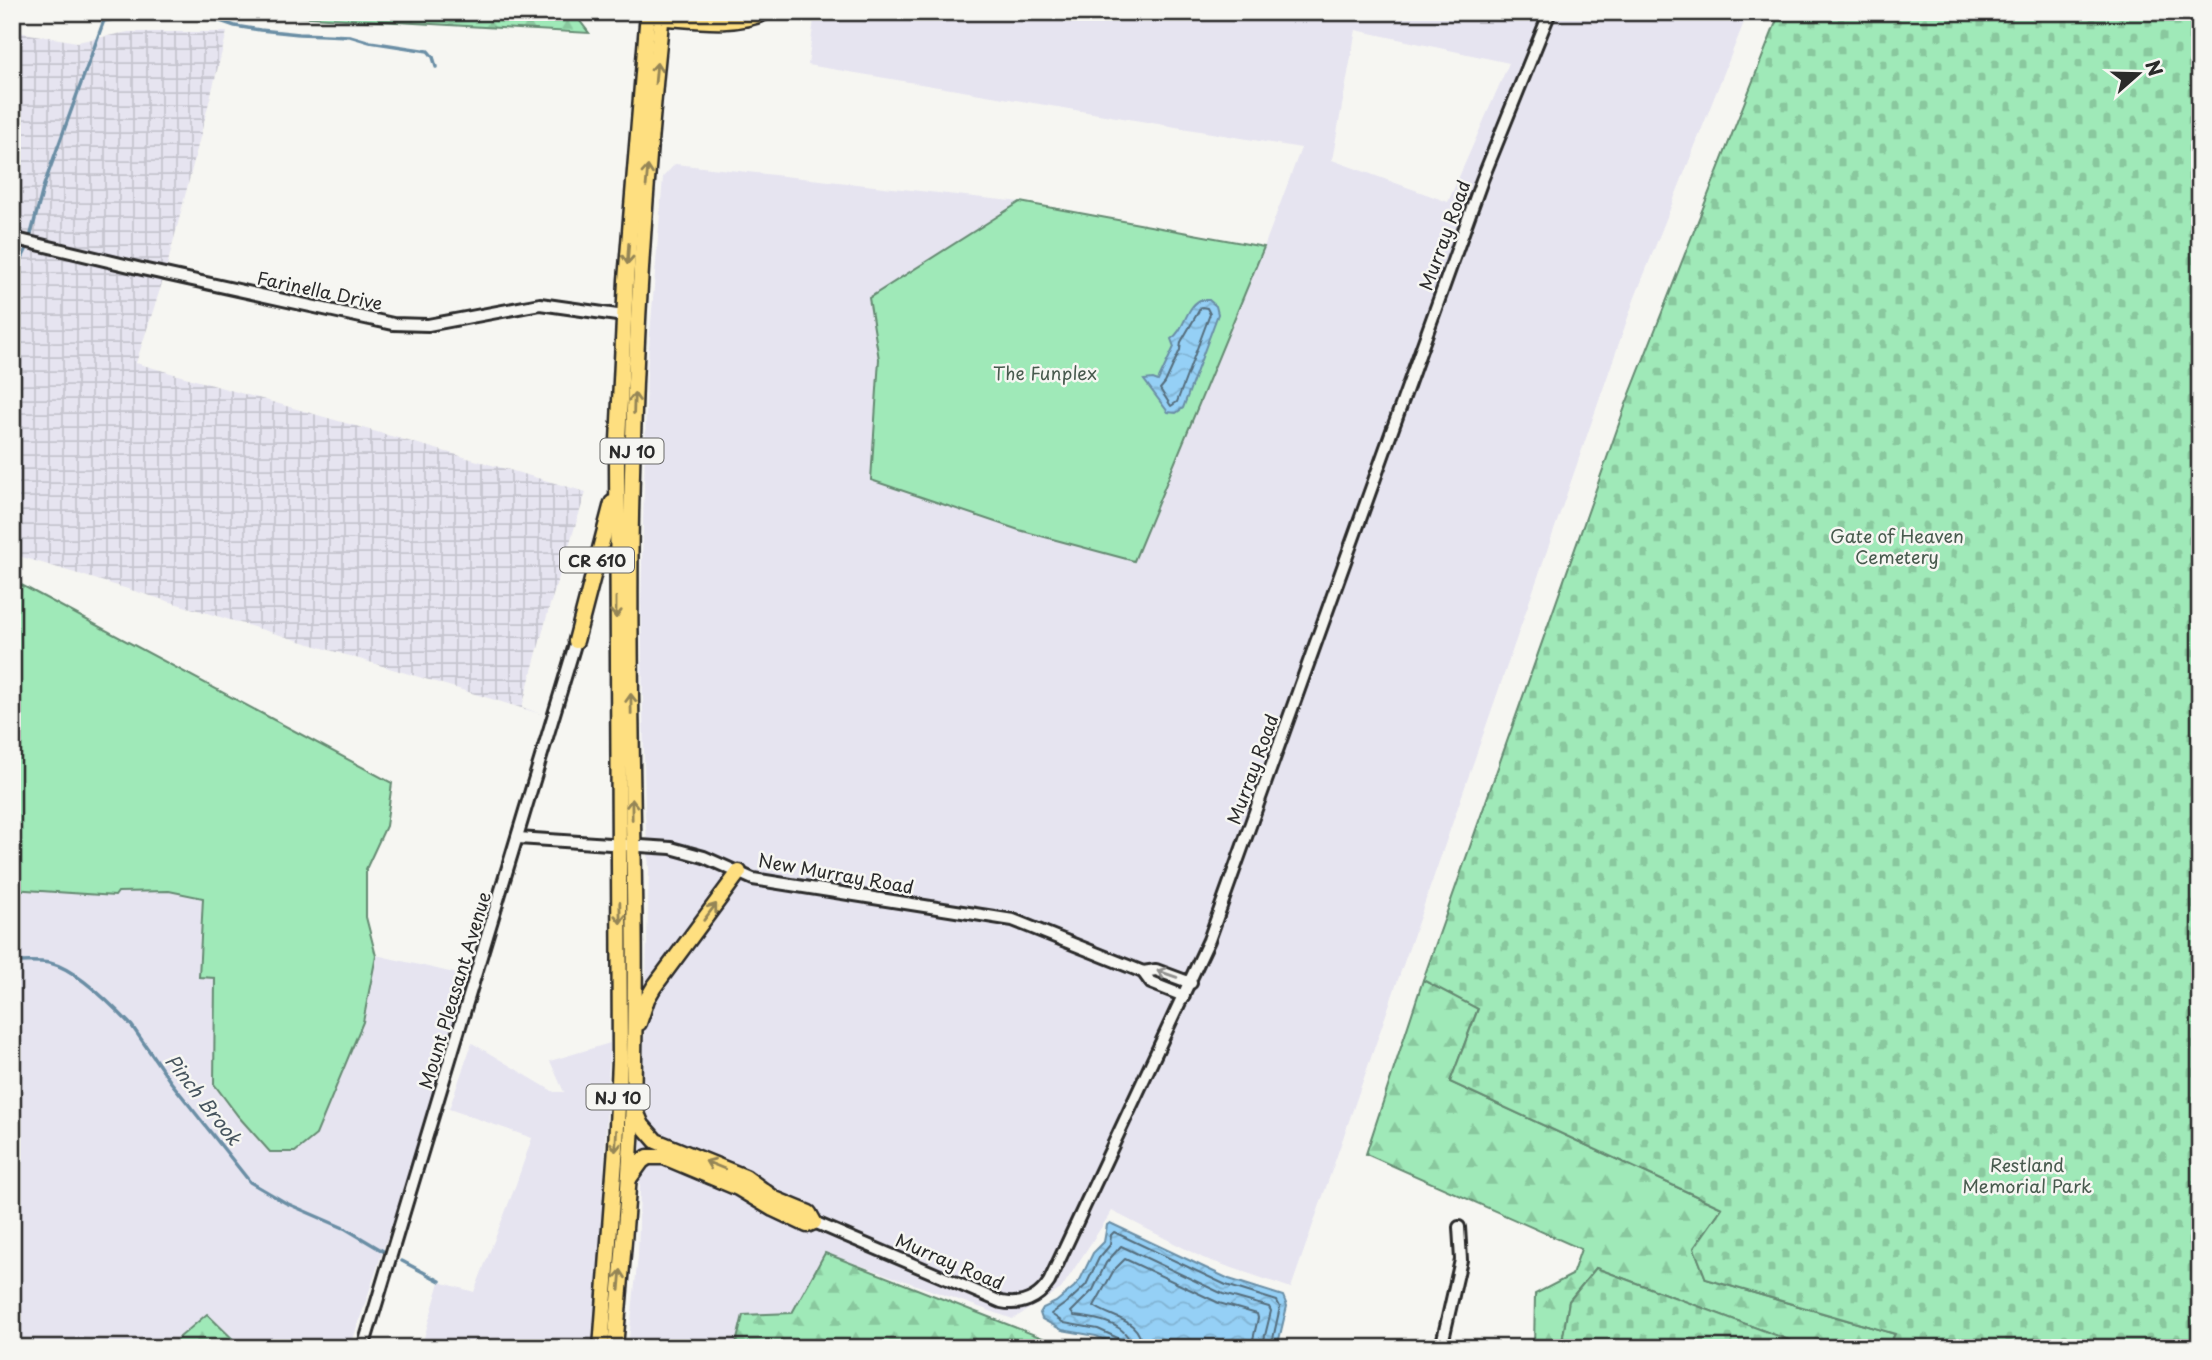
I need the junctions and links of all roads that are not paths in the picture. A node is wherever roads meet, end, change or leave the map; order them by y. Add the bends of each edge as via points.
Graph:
1 (766, 12) edge
2 (1550, 12) edge
3 (655, 14) edge
4 (12, 238) edge
5 (624, 316) junction
6 (618, 478) junction
7 (576, 641) joint
8 (517, 838) junction
9 (626, 845) junction
10 (739, 872) junction
11 (1143, 972) junction
12 (1191, 983) junction
13 (1184, 996) junction
14 (633, 1056) junction
15 (633, 1100) junction
16 (628, 1180) junction
17 (814, 1222) junction
18 (1459, 1227) dead end
19 (363, 1348) edge
20 (601, 1348) edge
21 (615, 1348) edge
22 (1441, 1348) edge

1 - 3 main road via 724,22
2 - 12 street, Murray Road via 1482,180
3 -> 5 main road, NJ 10
9 -> 3 main road, NJ 10 via 632,445
4 - 5 street, Farinella Drive via 393,324 428,325 540,304
5 - 6 main road, NJ 10
6 - 7 main road, CR 610
6 -> 9 main road, NJ 10 via 616,652
7 - 8 street, Mount Pleasant Avenue / CR 610
8 - 9 street, New Murray Road
8 - 19 street, Mount Pleasant Avenue / CR 610
9 - 10 street, New Murray Road via 680,850
9 - 14 main road, NJ 10
9 -> 20 main road, NJ 10 via 616,1147
10 - 11 street, New Murray Road via 753,879 1013,920
14 -> 10 main road via 647,999
12 -> 11 street, New Murray Road via 1156,970
11 - 13 street, New Murray Road via 1151,982
12 - 13 street, Murray Road
13 - 17 street, Murray Road via 1049,1282 1035,1297 1001,1302
14 - 15 main road, NJ 10
15 - 16 main road, NJ 10
17 -> 15 main road via 811,1214 775,1199 745,1177 656,1141 642,1125
16 - 17 main road via 642,1161 664,1157 738,1188 807,1225
21 -> 16 main road, NJ 10
18 - 22 street via 1461,1260

